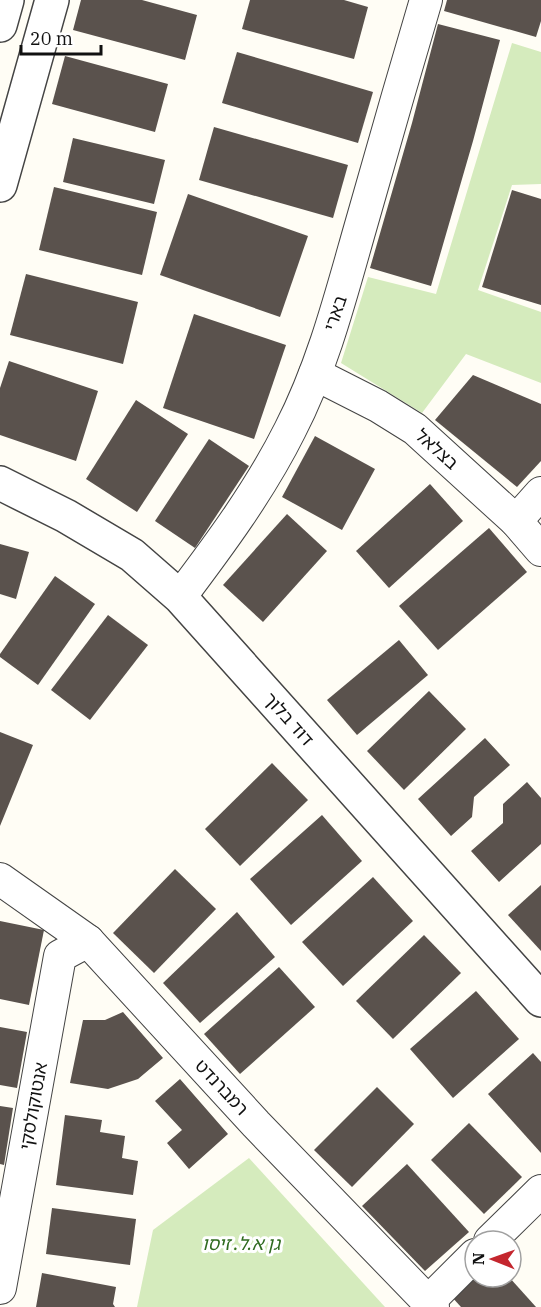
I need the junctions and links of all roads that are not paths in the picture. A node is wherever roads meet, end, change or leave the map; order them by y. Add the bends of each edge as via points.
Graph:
1 (7, 0) edge
2 (52, 0) edge
3 (426, 0) edge
4 (0, 25) edge
5 (0, 185) edge
6 (315, 374) junction
7 (0, 483) edge
8 (541, 493) edge
9 (516, 520) junction
10 (541, 550) edge
11 (180, 597) junction
12 (0, 879) edge
13 (88, 941) junction
14 (541, 1000) edge
15 (541, 1191) edge
16 (502, 1229) edge
17 (463, 1269) edge
18 (0, 1288) edge
19 (430, 1304) edge

1 - 4 street
2 - 5 street
3 - 6 street, בארי
6 - 9 street, בצלאל via 378,405 414,429
6 - 11 street, בארי via 291,430 260,483
7 - 11 street, דוד בלוך via 132,555
8 - 9 street
9 - 10 street, בצלאל
11 - 14 street, דוד בלוך
12 - 13 street, רמברנדט
13 - 18 street, אנטוקולסקי via 60,956
13 - 19 street, רמברנדט via 256,1124
15 - 16 street
17 - 19 street

